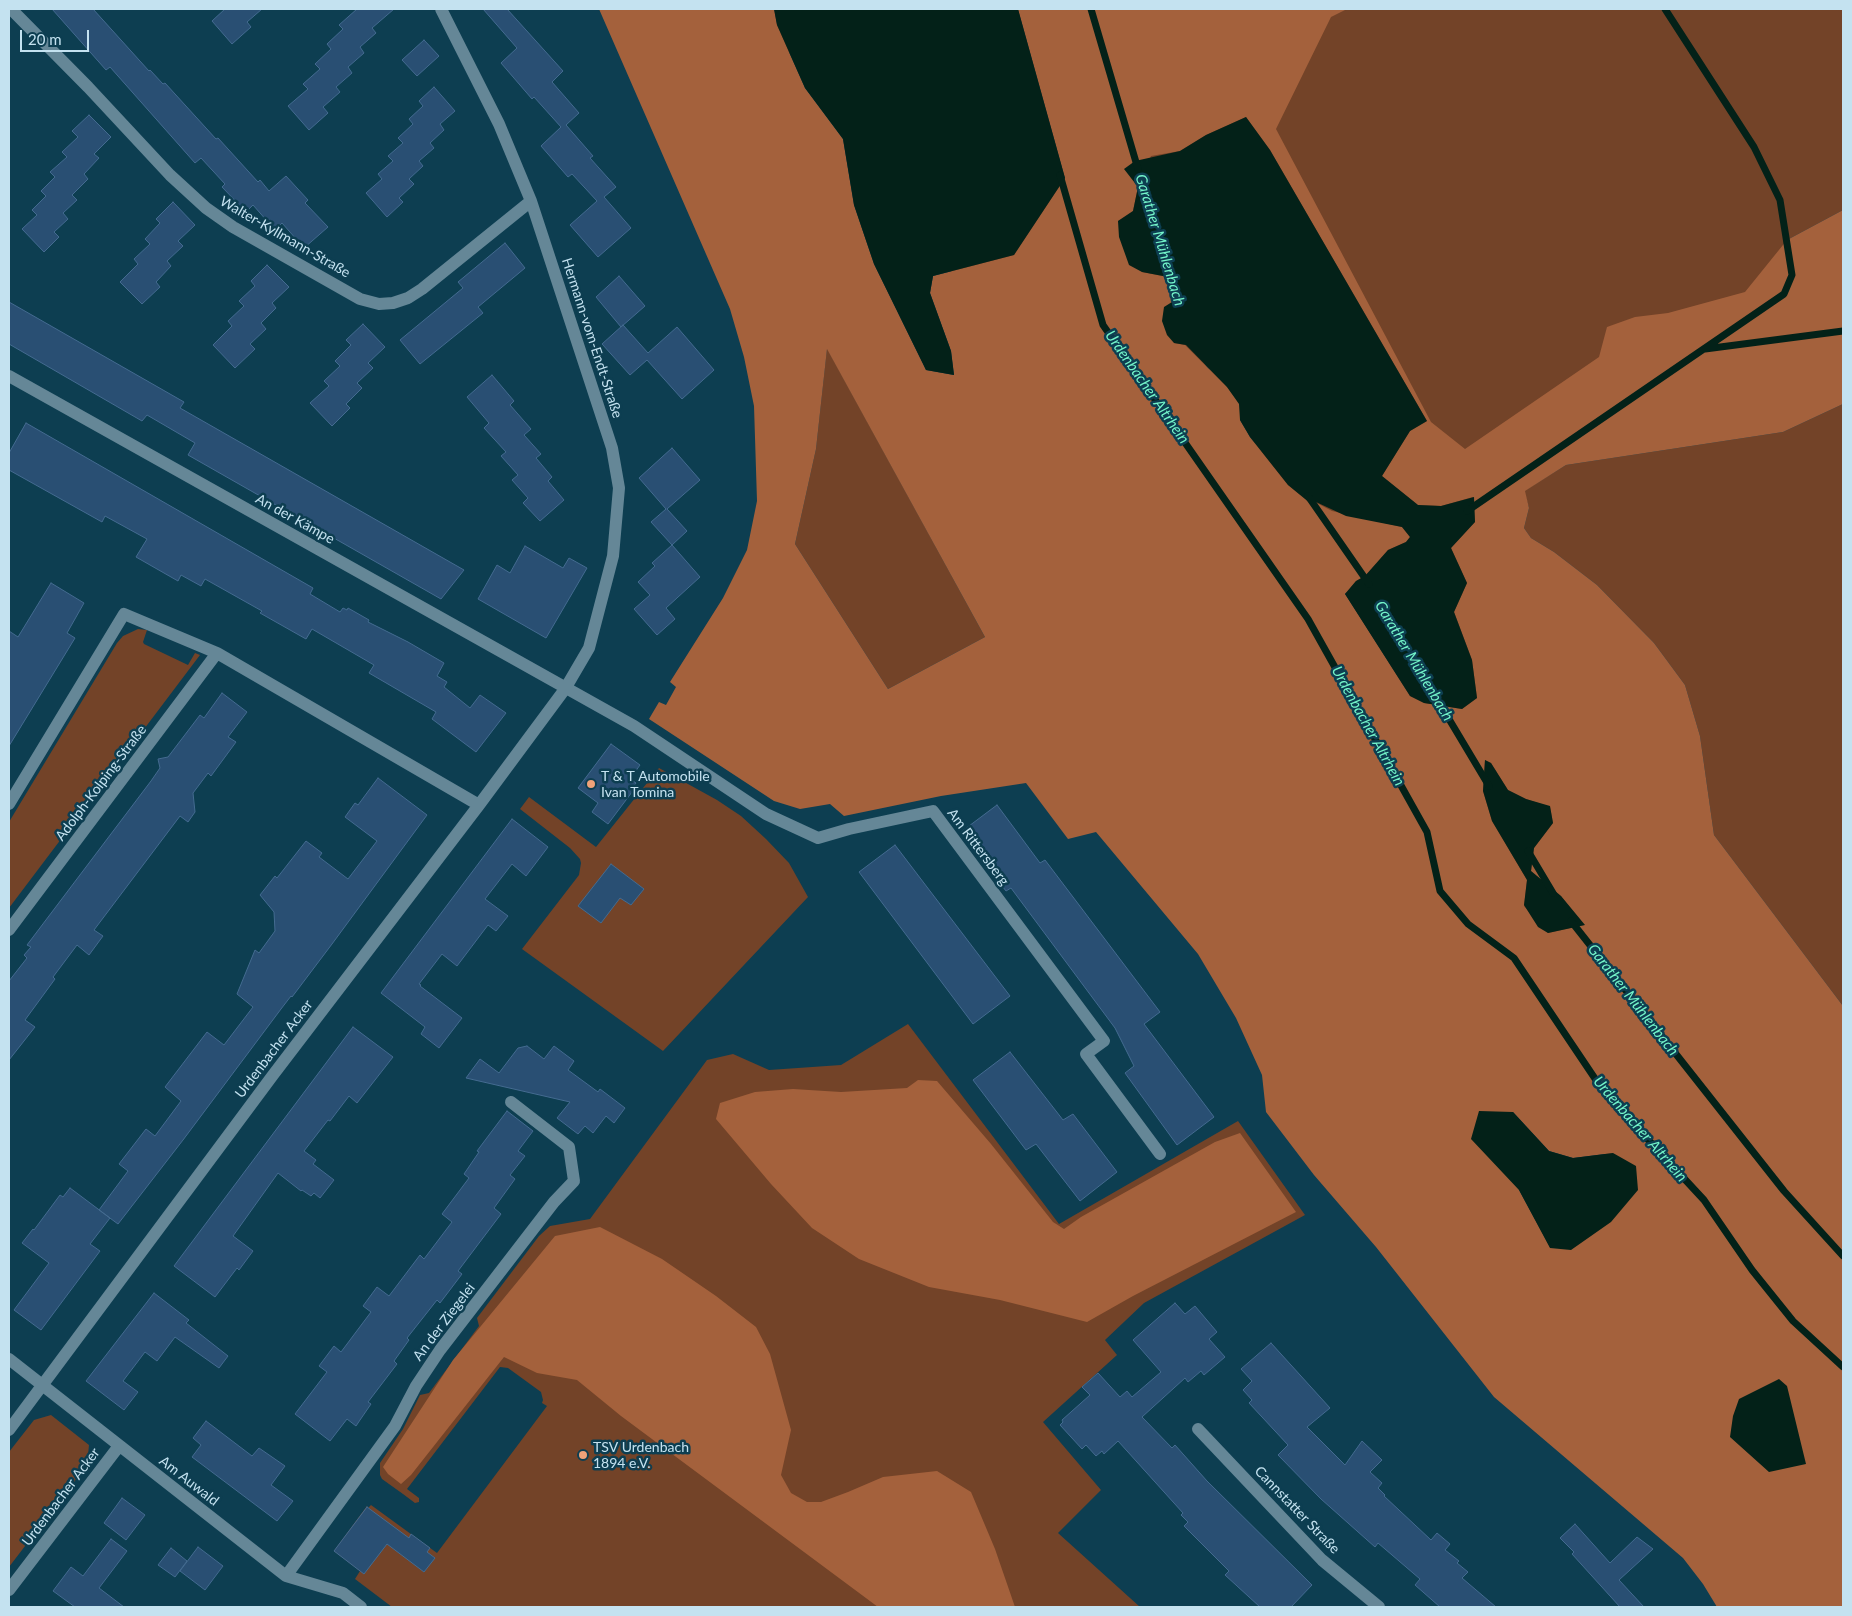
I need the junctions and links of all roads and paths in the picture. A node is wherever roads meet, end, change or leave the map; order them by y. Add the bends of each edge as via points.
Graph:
1 (10, 9) edge
2 (441, 9) edge
3 (531, 201) junction
4 (9, 376) edge
5 (217, 653) junction
6 (565, 689) junction
7 (9, 804) edge
8 (479, 805) junction
9 (9, 930) edge
10 (511, 1102) dead end
11 (1160, 1154) dead end
12 (9, 1359) edge
13 (42, 1385) junction
14 (1198, 1429) dead end
15 (9, 1430) edge
16 (119, 1446) junction
17 (286, 1576) junction
18 (9, 1590) edge
19 (361, 1607) edge
20 (1379, 1607) edge

1 - 3 street, Walter-Kyllmann-Straße via 206,208 248,236 360,299 379,304 393,303 422,290
2 - 3 street, Hermann-vom-Endt-Straße via 499,124
3 - 6 street, Hermann-vom-Endt-Straße via 612,448 618,488 613,556 592,639
4 - 6 street, An der Kämpe
5 - 7 street via 124,614
5 - 8 street
5 - 9 street, Adolph-Kolping-Straße
6 - 8 street, Urdenbacher Acker
6 - 11 street, Am Rittersberg via 634,726 766,814 818,838 933,811 1104,1041 1086,1054
8 - 13 street, Urdenbacher Acker
10 - 17 street, An der Ziegelei via 569,1147 574,1180 440,1350 395,1426
12 - 13 street, Am Auwald
13 - 15 street, Urdenbacher Acker
13 - 16 street, Am Auwald
14 - 20 street, Cannstatter Straße via 1322,1560
16 - 17 street, Am Auwald
16 - 18 street, Urdenbacher Acker
17 - 19 street, Am Auwald via 343,1593

